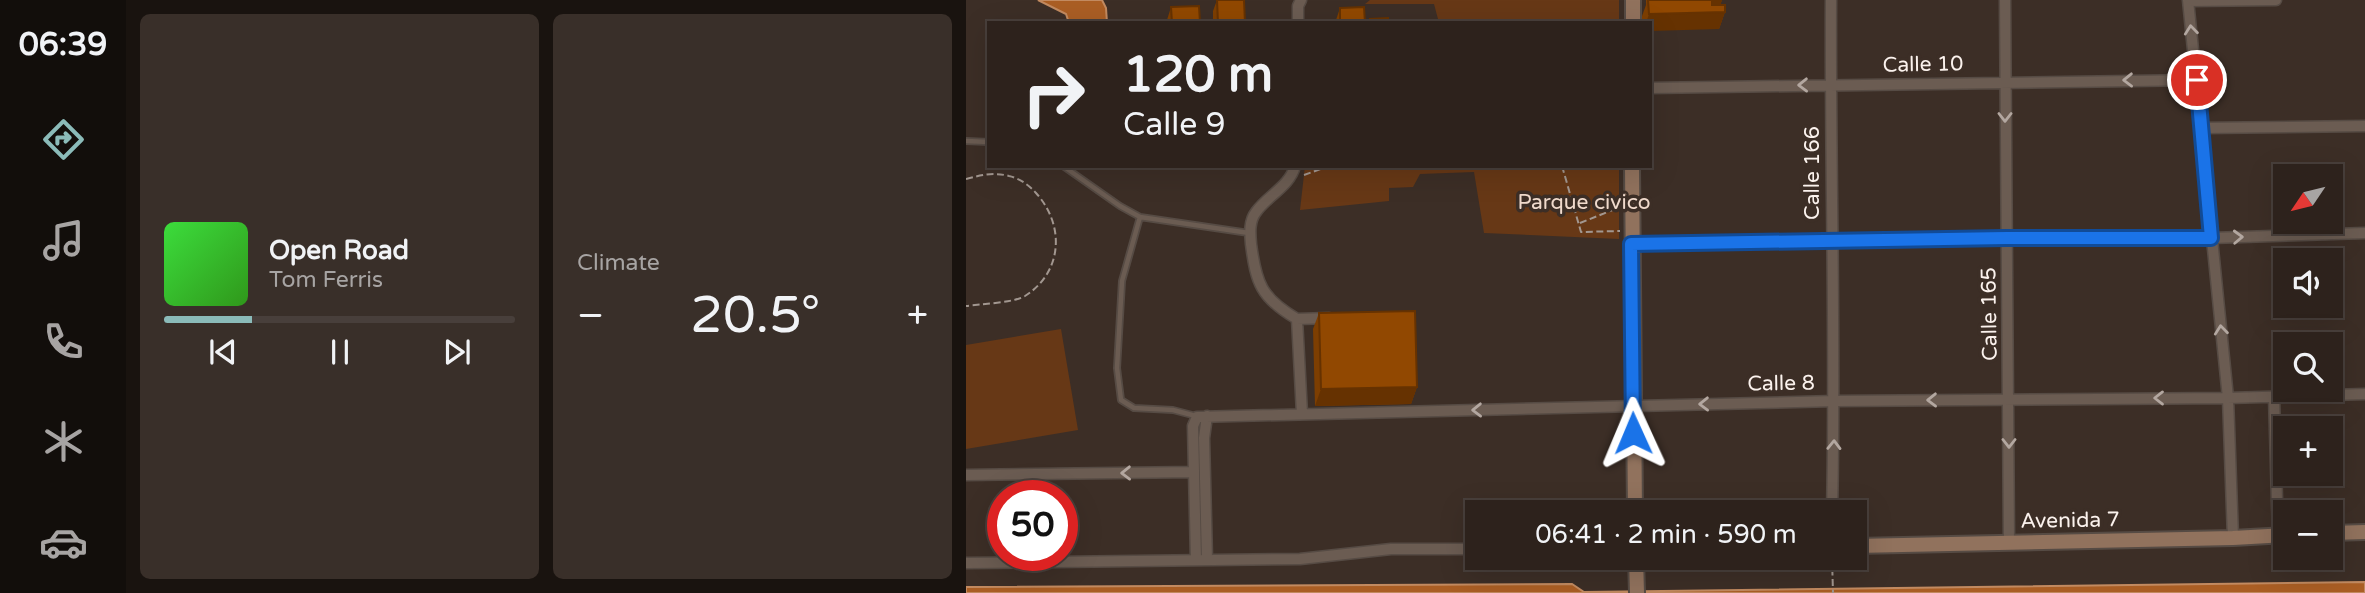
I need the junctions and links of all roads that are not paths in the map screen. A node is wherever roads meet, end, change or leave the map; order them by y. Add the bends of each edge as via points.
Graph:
1 (1301, 0) edge
2 (1633, 0) edge
3 (1830, 0) edge
4 (2005, 0) edge
5 (2188, 0) edge
6 (2276, 0) edge
7 (1298, 21) edge
8 (1633, 21) edge
9 (2197, 80) junction
10 (2005, 82) junction
11 (1830, 84) junction
12 (1652, 88) edge
13 (2365, 126) edge
14 (2202, 128) junction
15 (966, 141) edge
16 (987, 142) edge
17 (1066, 168) edge
18 (1294, 168) edge
19 (1630, 168) edge
20 (1140, 217) junction
21 (1250, 233) junction
22 (2365, 233) edge
23 (1631, 238) junction
24 (2006, 238) junction
25 (2211, 238) junction
26 (1831, 240) junction
27 (1335, 318) edge
28 (1297, 319) junction
29 (2343, 394) edge
30 (2365, 394) edge
31 (2273, 396) edge
32 (2228, 398) junction
33 (2009, 400) junction
34 (1835, 401) junction
35 (2274, 402) edge
36 (1633, 406) junction
37 (1302, 414) junction
38 (1202, 417) junction
39 (1194, 472) junction
40 (966, 475) edge
41 (1634, 500) edge
42 (1832, 500) edge
43 (2280, 500) edge
44 (2365, 532) edge
45 (2343, 533) edge
46 (2273, 536) edge
47 (2233, 538) junction
48 (2009, 543) junction
49 (1867, 545) edge
50 (1465, 549) edge
51 (1201, 560) junction
52 (966, 563) edge
53 (1636, 570) edge
54 (1637, 588) edge

1 - 7 street
2 - 8 main road
3 - 11 street, Calle 166
4 - 10 street, Calle 165
5 - 6 street
9 -> 5 street
9 -> 10 street, Calle 10
9 - 14 street
10 - 11 street, Calle 10
10 -> 24 street, Calle 165
11 -> 12 street, Calle 10
11 - 26 street, Calle 166
13 - 14 street
14 - 25 street
15 - 16 lane
17 - 20 lane
18 - 21 street via 1255,213
19 - 23 main road
20 - 21 lane
20 - 38 lane via 1122,281 1116,368 1121,400 1134,408
21 - 28 street via 1256,279 1280,309
25 -> 22 street
23 - 26 street
23 - 36 main road
24 - 25 street
24 - 26 street
24 - 33 street, Calle 165
32 -> 25 street
26 - 34 street, Calle 166
27 - 28 street
28 - 37 street
29 - 30 street, Calle 8
31 - 32 street, Calle 8
32 -> 33 street, Calle 8
32 - 47 street
33 -> 34 street, Calle 8
33 -> 48 street, Calle 165
34 -> 36 street, Calle 8
42 -> 34 street, Calle 166
35 - 43 street
36 -> 37 street, Calle 8
36 - 41 main road
37 - 38 street, Calle 8
38 - 39 street via 1193,426
38 - 51 street
39 -> 40 street
39 - 51 street
44 - 45 main road
46 - 47 main road, Avenida 7
47 - 48 main road, Avenida 7
48 - 49 main road, Avenida 7
50 - 51 street
51 - 52 street
53 - 54 main road

